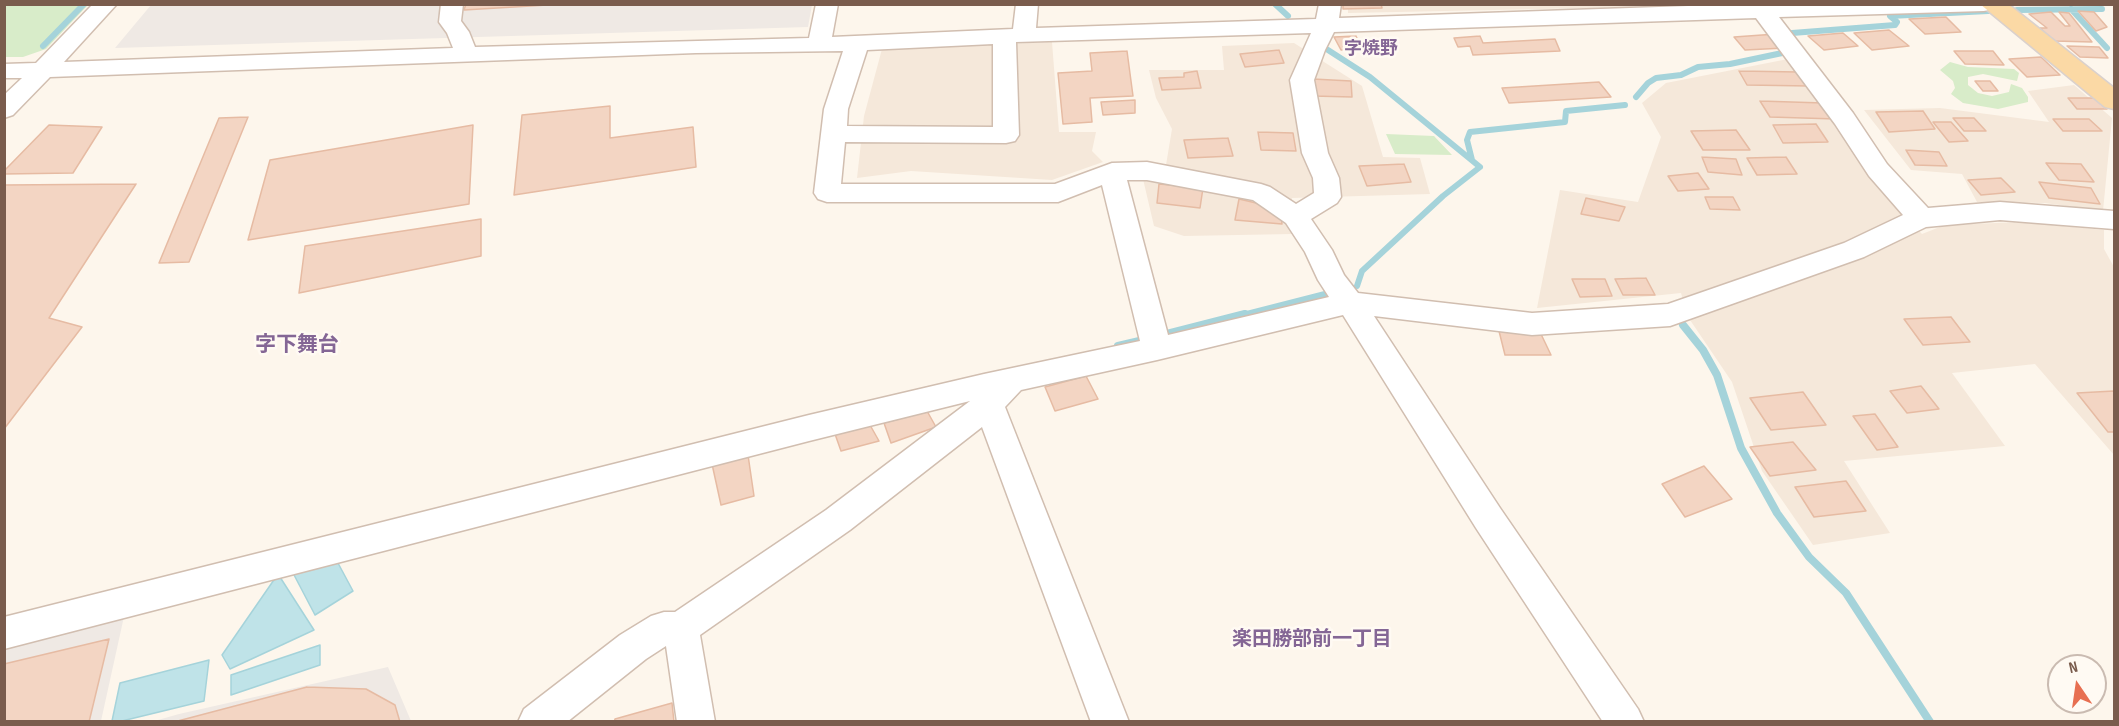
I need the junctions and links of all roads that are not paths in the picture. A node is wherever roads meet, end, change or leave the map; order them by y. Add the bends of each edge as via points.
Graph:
1 (106, 4) edge
2 (452, 4) edge
3 (828, 4) edge
4 (1027, 4) edge
5 (1984, 4) edge
6 (1992, 4) edge
7 (1762, 9) edge
8 (1328, 15) edge
9 (1014, 36) junction
10 (857, 44) junction
11 (819, 45) junction
12 (467, 55) junction
13 (41, 70) junction
14 (4, 71) edge
15 (2115, 101) edge
16 (4, 110) edge
17 (835, 134) junction
18 (1112, 172) junction
19 (1295, 216) junction
20 (1921, 218) junction
21 (2115, 220) edge
22 (1350, 303) junction
23 (1155, 339) junction
24 (999, 393) junction
25 (681, 628) junction
26 (4, 633) edge
27 (537, 722) edge
28 (696, 722) edge
29 (1110, 722) edge
30 (1625, 722) edge

1 - 13 street
2 - 12 street via 450,22
3 - 11 street
4 - 9 street
5 - 7 street
6 - 15 main road
7 - 8 street
7 - 20 street via 1878,170
8 - 9 street
8 - 19 street via 1302,80 1315,153 1326,178 1328,197
9 - 10 street
9 - 17 street via 1006,135
10 - 11 street
10 - 17 street via 836,109
11 - 12 street
12 - 13 street
13 - 14 street
13 - 16 street
17 - 18 street via 827,194 1058,193
18 - 19 street via 1147,171 1261,193
18 - 23 street
19 - 22 street
20 - 21 street via 2000,211
20 - 22 street via 1854,250 1670,315 1532,324
22 - 23 street
22 - 30 street
23 - 24 street
24 - 25 street via 838,520
24 - 26 street via 809,428
24 - 29 street
25 - 27 street via 664,628 633,647
25 - 28 street

